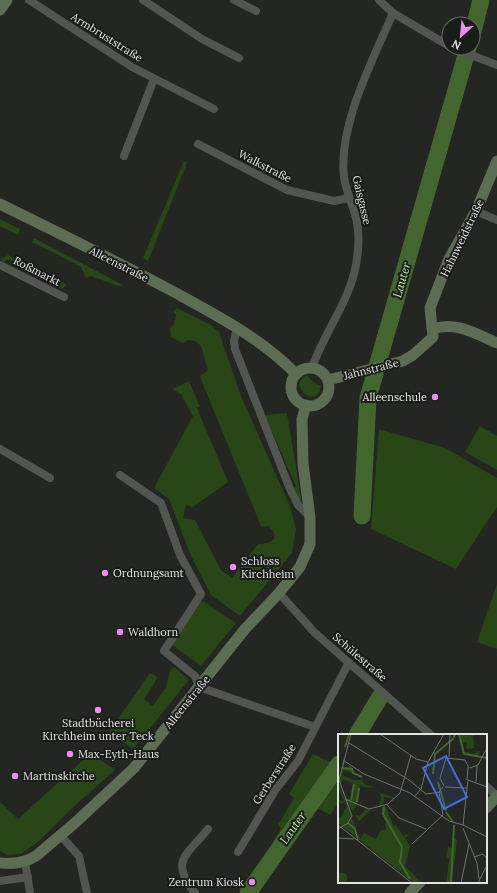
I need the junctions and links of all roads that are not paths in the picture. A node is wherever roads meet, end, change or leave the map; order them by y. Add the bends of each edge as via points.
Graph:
1 (7, 0) edge
2 (29, 0) edge
3 (234, 0) edge
4 (379, 0) edge
5 (146, 1) edge
6 (0, 10) edge
7 (256, 10) dead end
8 (393, 13) junction
9 (441, 41) edge
10 (474, 56) edge
11 (239, 58) dead end
12 (497, 66) edge
13 (154, 79) junction
14 (214, 109) dead end
15 (198, 144) dead end
16 (124, 156) dead end
17 (497, 161) edge
18 (349, 198) junction
19 (0, 204) edge
20 (476, 211) junction
21 (497, 220) edge
22 (0, 265) edge
23 (64, 296) dead end
24 (237, 328) junction
25 (433, 329) junction
26 (497, 343) edge
27 (312, 368) junction
28 (296, 374) junction
29 (328, 380) junction
30 (306, 405) junction
31 (0, 449) edge
32 (120, 475) dead end
33 (50, 478) dead end
34 (310, 517) junction
35 (279, 593) junction
36 (348, 664) junction
37 (199, 687) junction
38 (315, 727) junction
39 (430, 734) edge
40 (487, 787) edge
41 (497, 796) edge
42 (487, 807) edge
43 (208, 829) dead end
44 (61, 836) junction
45 (238, 852) dead end
46 (25, 862) junction
47 (0, 863) edge
48 (28, 877) junction
49 (0, 881) edge
50 (419, 883) edge
51 (30, 893) edge
52 (87, 893) edge
53 (194, 893) edge
54 (410, 893) edge

1 - 6 street
2 - 13 street, Armbruststraße
3 - 7 street
4 - 8 street
5 - 11 street via 202,39
8 - 9 street
8 - 18 street, Gaisgasse via 366,76 346,136 344,176
10 - 12 street
13 - 14 street, Armbruststraße
13 - 16 street
15 - 18 street, Walkstraße via 287,190 334,201
17 - 20 street, Hahnweidstraße
18 - 27 street, Gaisgasse via 359,238 351,288
19 - 24 street, Alleenstraße via 143,276
20 - 21 street
20 - 25 street, Hahnweidstraße via 449,259 430,308
22 - 23 street, Roßmarkt
24 - 28 street, Alleenstraße via 275,354
24 - 34 street via 234,341 242,368 290,489 298,505
25 - 26 street via 442,326 460,327
25 - 29 street, Jahnstraße via 433,338 403,361
27 - 28 street
27 - 29 street via 325,374
28 - 30 street via 292,387 293,395 298,402
29 - 30 street via 329,390 325,399 316,405
30 - 34 street, Alleenstraße via 302,419 303,464
31 - 33 street
32 - 37 street via 161,502 180,555 201,594 164,651 195,676
34 - 35 street, Alleenstraße via 308,553
35 - 36 street, Schülestraße via 314,632
35 - 37 street, Alleenstraße via 245,629
36 - 38 street, Gerberstraße
36 - 39 street, Schülestraße
37 - 38 street
37 - 44 street, Alleenstraße via 134,768
38 - 45 street, Gerberstraße via 298,761 276,789
40 - 41 street
41 - 42 street
43 - 53 street via 184,858 180,867 185,881
44 - 46 street, Alleenstraße
44 - 52 street via 79,856
46 - 47 street, Alleenstraße
46 - 48 street
48 - 49 street
48 - 51 street
50 - 54 street

